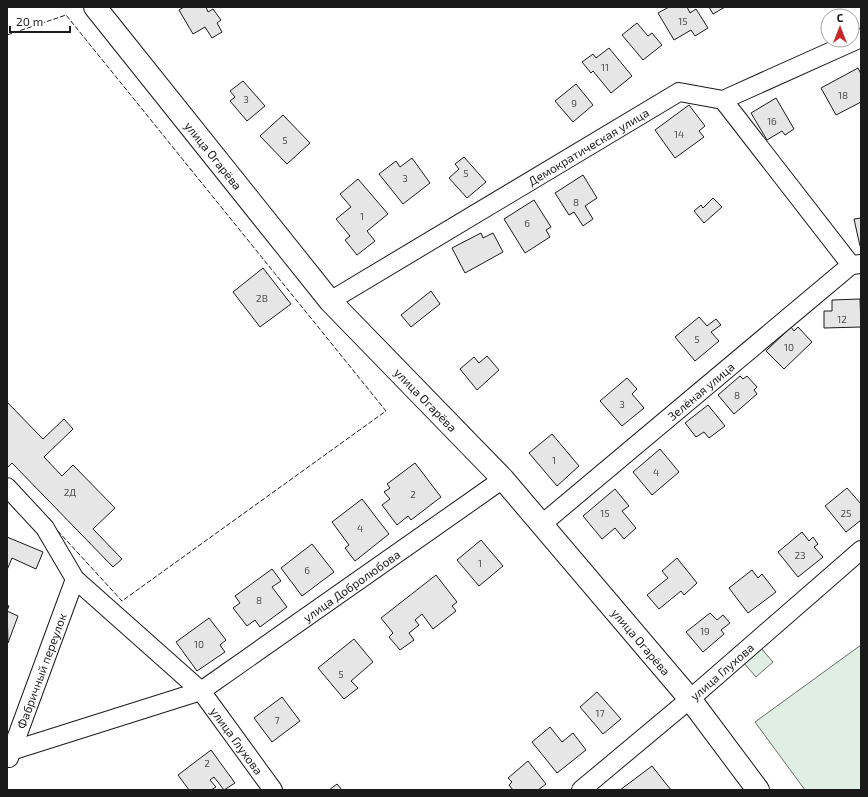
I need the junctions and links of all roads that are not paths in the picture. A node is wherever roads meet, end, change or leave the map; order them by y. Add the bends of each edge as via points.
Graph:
1 (95, 7) edge
2 (861, 38) edge
3 (723, 100) junction
4 (856, 264) edge
5 (330, 301) junction
6 (503, 478) junction
7 (7, 487) edge
8 (542, 524) junction
9 (861, 550) edge
10 (75, 578) junction
11 (201, 691) junction
12 (690, 699) junction
13 (9, 757) edge
14 (273, 790) edge
15 (581, 790) edge
16 (758, 790) edge

1 - 5 main road, улица Огарёва
2 - 3 street
3 - 4 street
3 - 5 street, Демократическая улица via 679,92
4 - 8 street, Зелёная улица
5 - 6 main road, улица Огарёва
6 - 8 main road, улица Огарёва
6 - 11 street, улица Добролюбова
7 - 10 street, улица Глухова via 45,528
8 - 12 main road, улица Огарёва
9 - 12 street, улица Глухова
10 - 11 street, улица Глухова
10 - 13 street, Фабричный переулок
11 - 13 street, улица Добролюбова
11 - 14 street, улица Глухова
12 - 15 street, улица Глухова
12 - 16 main road, улица Огарёва

